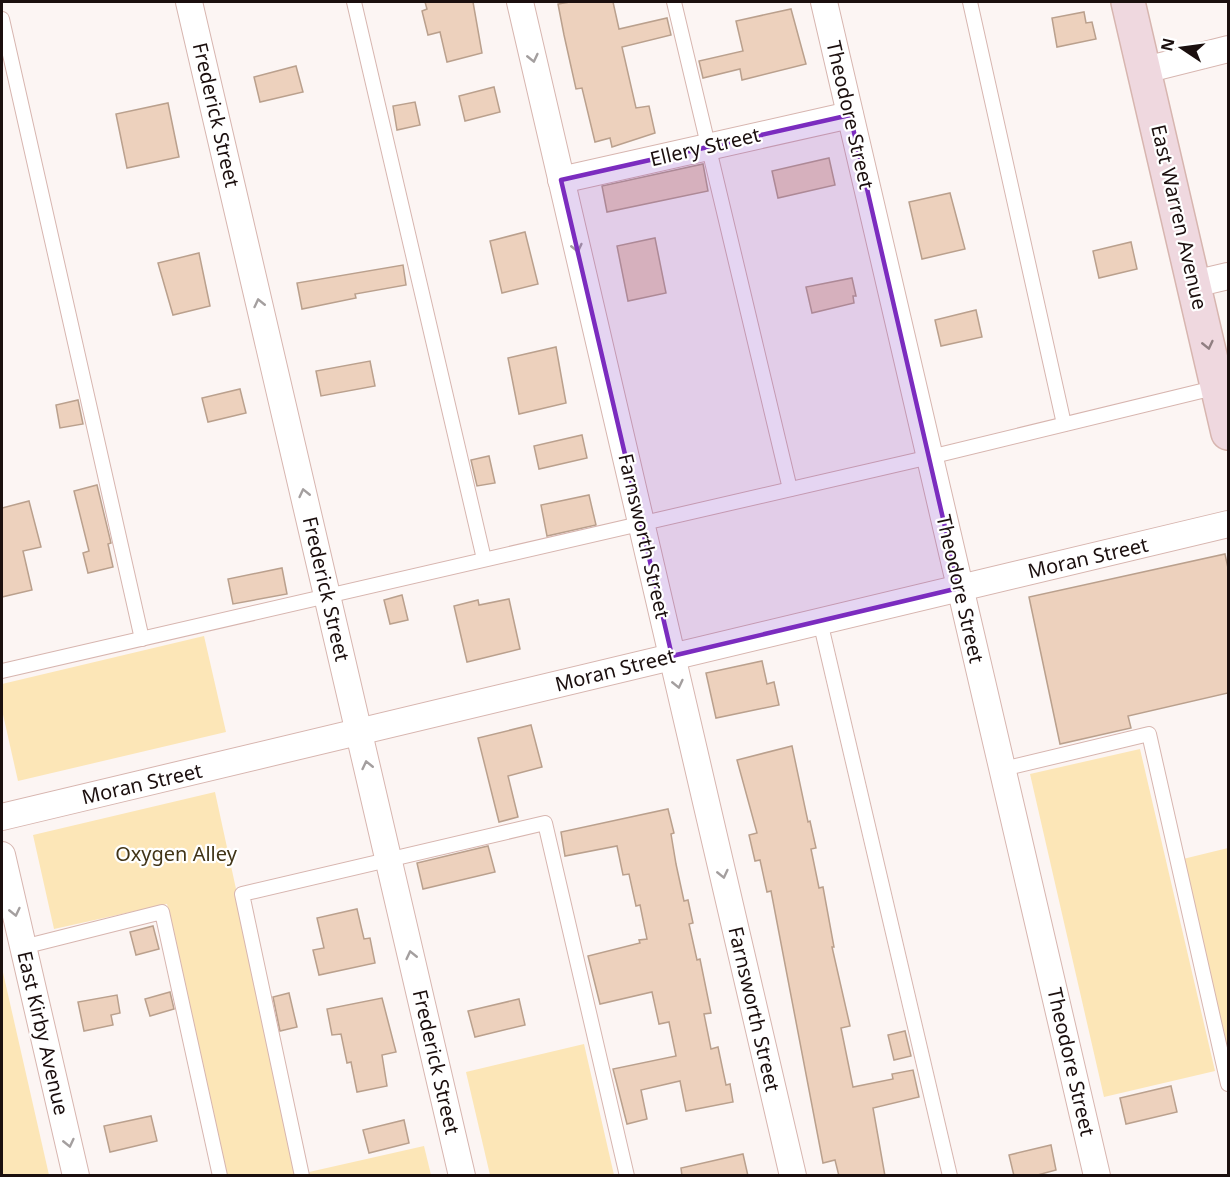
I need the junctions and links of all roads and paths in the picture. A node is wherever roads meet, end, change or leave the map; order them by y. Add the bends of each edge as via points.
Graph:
1 (189, 2) edge
2 (354, 2) edge
3 (520, 2) edge
4 (674, 2) edge
5 (824, 2) edge
6 (970, 2) edge
7 (1128, 2) edge
8 (2, 19) edge
9 (1228, 50) edge
10 (1145, 70) junction
11 (850, 115) junction
12 (709, 147) junction
13 (561, 180) junction
14 (1228, 276) edge
15 (1194, 284) junction
16 (1224, 405) edge
17 (1064, 424) junction
18 (930, 457) junction
19 (790, 489) junction
20 (641, 522) junction
21 (1228, 524) edge
22 (484, 560) junction
23 (959, 588) junction
24 (327, 596) junction
25 (820, 621) junction
26 (141, 639) junction
27 (672, 656) junction
28 (2, 671) edge
29 (359, 733) junction
30 (1003, 769) junction
31 (2, 817) edge
32 (2, 855) edge
33 (388, 858) junction
34 (23, 947) junction
35 (1228, 1084) edge
36 (76, 1176) edge
37 (220, 1176) edge
38 (302, 1176) edge
39 (462, 1176) edge
40 (627, 1176) edge
41 (793, 1176) edge
42 (950, 1176) edge
43 (1097, 1176) edge

24 -> 1 street, Frederick Street
2 - 22 lane
3 -> 13 street, Farnsworth Street
4 - 12 lane
5 - 11 street, Theodore Street
6 - 17 lane
7 - 10 main road, East Warren Avenue
8 - 26 lane
9 - 10 street
10 - 15 main road, East Warren Avenue
11 - 12 street, Ellery Street
11 - 18 street, Theodore Street
12 - 13 street, Ellery Street
12 - 19 lane
13 -> 20 street, Farnsworth Street
14 - 15 street
15 -> 16 main road, East Warren Avenue
16 - 17 lane
17 - 18 lane
18 - 19 lane
18 - 23 street, Theodore Street
19 - 20 lane
20 - 22 lane
20 - 27 street, Farnsworth Street
21 - 23 street, Moran Street
22 - 24 lane
23 - 25 street, Moran Street
23 - 30 street, Theodore Street
24 - 26 lane
24 - 29 street, Frederick Street
25 - 27 street, Moran Street
25 - 42 lane
26 - 28 lane
27 - 29 street, Moran Street
27 -> 41 street, Farnsworth Street
29 - 31 street, Moran Street
33 -> 29 street, Frederick Street
30 - 35 lane via 1149,734
30 - 43 street, Theodore Street
32 -> 34 street, East Kirby Avenue
33 - 38 lane via 242,894
39 -> 33 street, Frederick Street
33 - 40 lane via 545,823
34 -> 36 street, East Kirby Avenue
34 - 37 lane via 162,912

